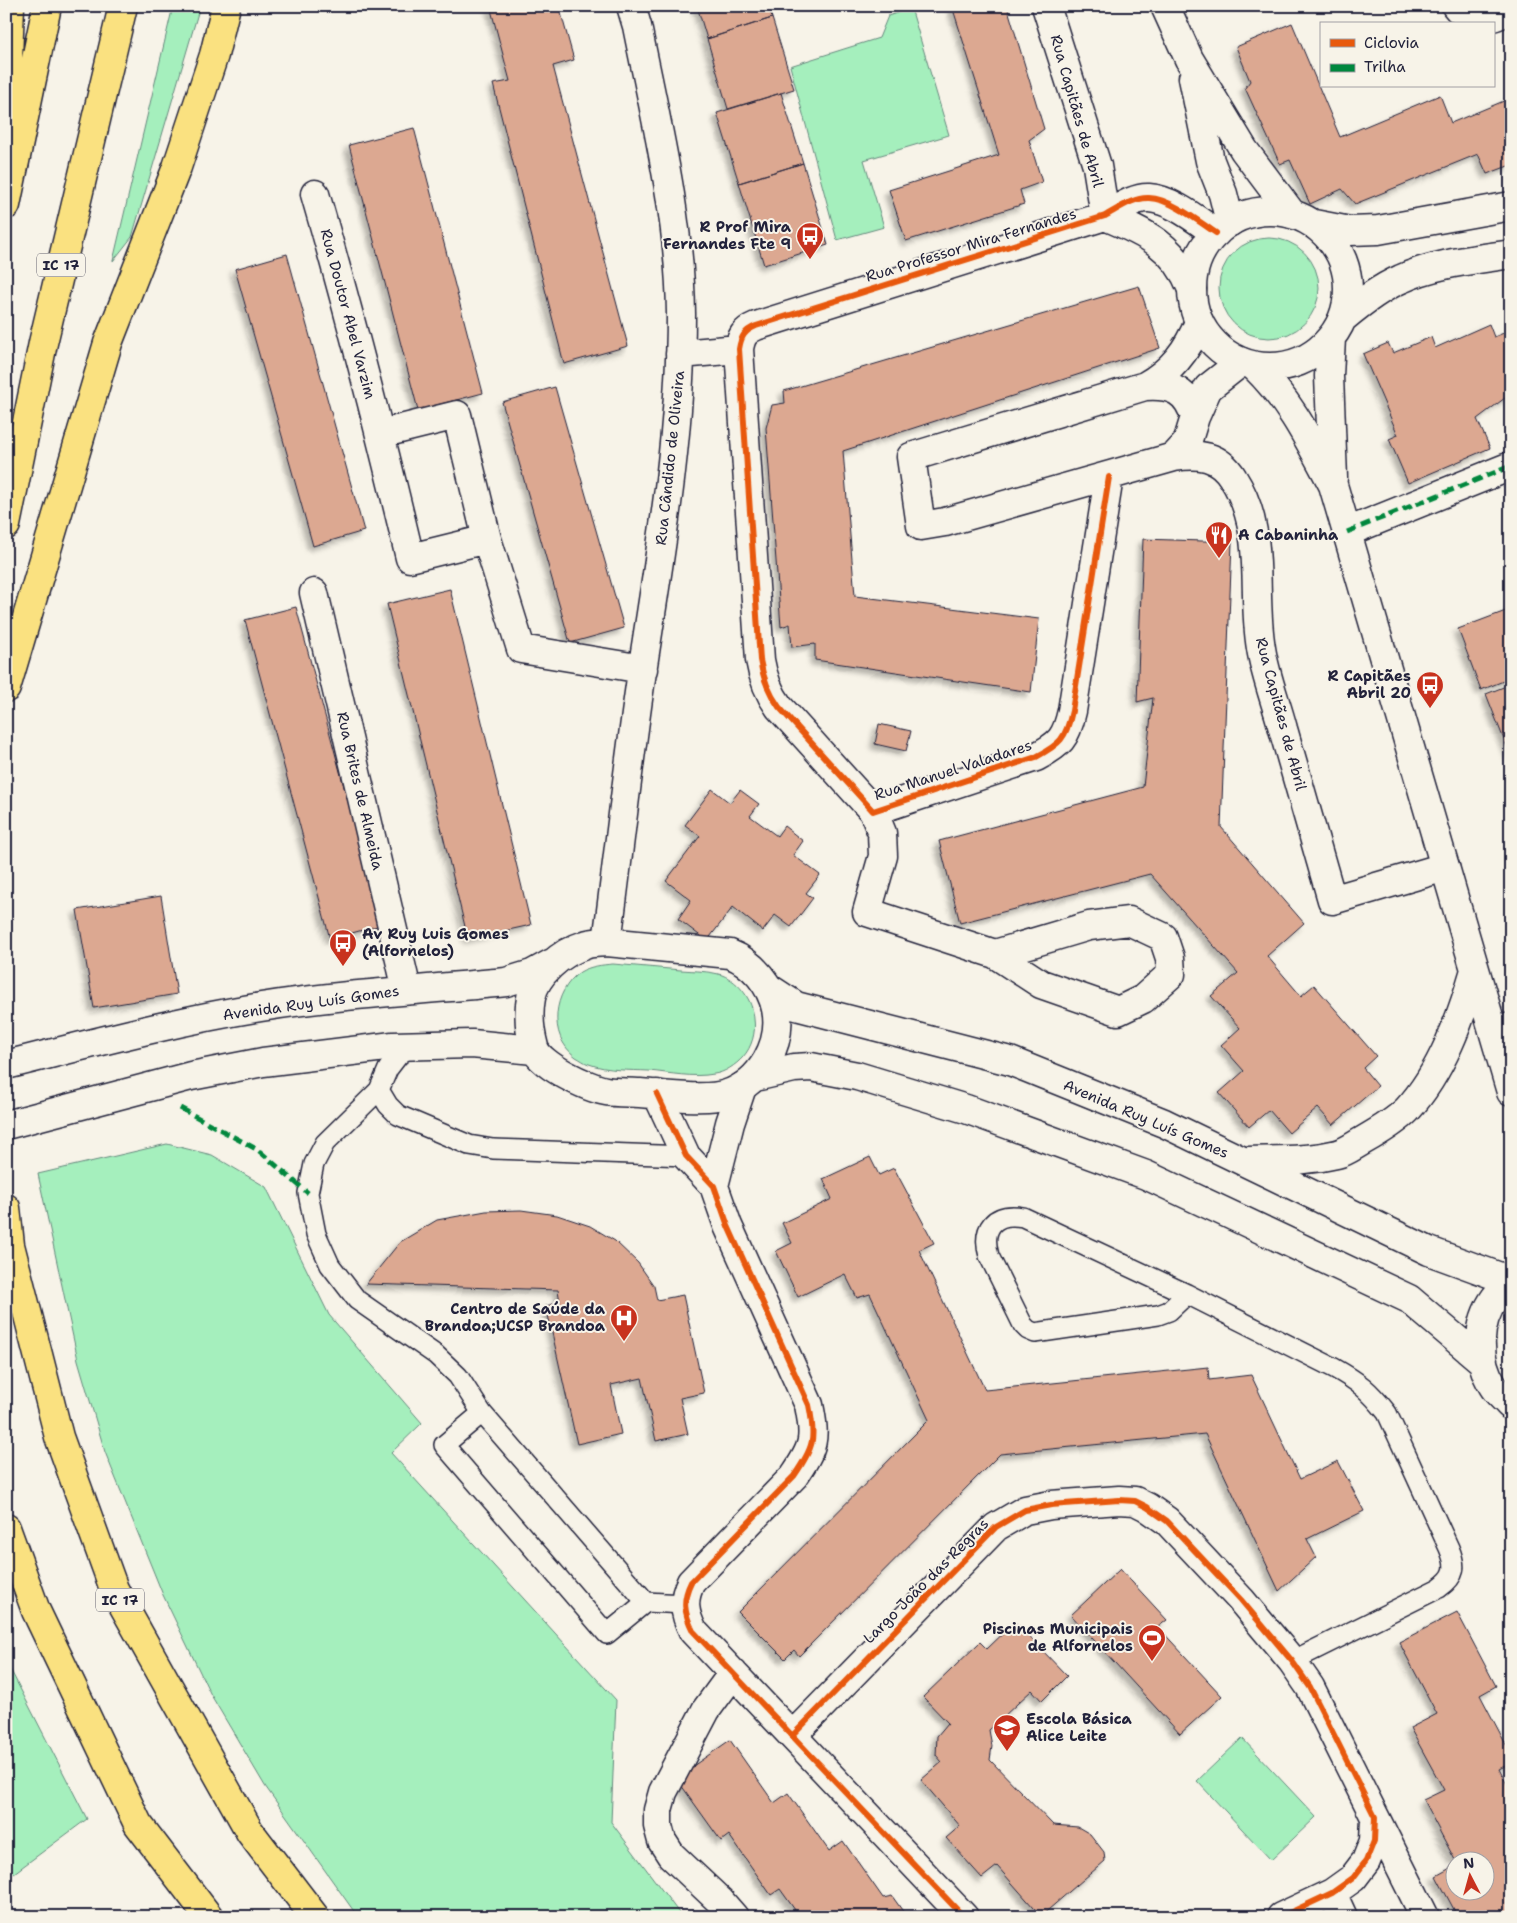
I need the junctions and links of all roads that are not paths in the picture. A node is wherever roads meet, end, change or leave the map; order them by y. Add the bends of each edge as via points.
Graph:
1 (10, 6) edge
2 (46, 6) edge
3 (123, 6) edge
4 (226, 6) edge
5 (631, 6) edge
6 (1046, 6) edge
7 (1165, 6) edge
8 (1456, 6) edge
9 (1511, 9) edge
10 (1189, 59) junction
11 (6, 112) edge
12 (315, 194) dead end
13 (6, 205) edge
14 (1511, 206) edge
15 (1105, 216) junction
16 (1303, 219) junction
17 (1223, 227) junction
18 (1511, 254) edge
19 (1192, 289) junction
20 (1199, 322) junction
21 (1337, 328) junction
22 (738, 349) junction
23 (680, 354) junction
24 (1248, 364) junction
25 (1145, 386) junction
26 (1195, 417) junction
27 (380, 434) junction
28 (1174, 457) junction
29 (1511, 466) edge
30 (1109, 476) junction
31 (1333, 485) junction
32 (6, 525) edge
33 (1347, 532) junction
34 (487, 539) junction
35 (314, 593) dead end
36 (643, 669) junction
37 (6, 688) edge
38 (873, 810) junction
39 (1445, 867) junction
40 (607, 942) junction
41 (995, 954) junction
42 (556, 961) junction
43 (1475, 970) junction
44 (770, 989) junction
45 (407, 990) junction
46 (1502, 1026) edge
47 (411, 1045) junction
48 (534, 1050) junction
49 (6, 1065) edge
50 (749, 1082) junction
51 (379, 1090) junction
52 (1511, 1092) edge
53 (658, 1094) junction
54 (6, 1124) edge
55 (686, 1156) junction
56 (1243, 1161) junction
57 (714, 1186) junction
58 (6, 1208) edge
59 (1511, 1281) edge
60 (1187, 1294) junction
61 (1482, 1361) junction
62 (1511, 1406) edge
63 (482, 1413) junction
64 (6, 1528) edge
65 (646, 1602) junction
66 (684, 1604) junction
67 (1292, 1661) junction
68 (733, 1673) junction
69 (793, 1734) junction
70 (1375, 1816) junction
71 (1337, 1905) edge
72 (208, 1917) edge
73 (315, 1917) edge
74 (734, 1917) edge
75 (964, 1917) edge
76 (1281, 1917) edge
77 (1425, 1917) edge

1 - 11 highway
2 - 13 highway
3 - 32 highway, IC 17 via 43,343
4 - 37 highway via 214,55 177,167 108,343
5 - 23 street, Rua Cândido de Oliveira via 674,211 681,312
6 - 15 street, Rua Capitães de Abril via 1096,166
7 - 10 street
8 - 9 street via 1471,16 1492,17
10 - 16 street via 1244,150
10 - 17 street via 1210,161 1223,194
12 - 27 street, Rua Doutor Abel Varzim
14 - 16 street via 1378,230 1350,230
15 - 17 street, Rua Professor Mira Fernandes via 1128,203 1148,198
15 - 19 street via 1160,243 1186,274
15 - 22 street, Rua Professor Mira Fernandes via 756,326 747,330
16 - 17 street via 1271,211 1250,214
16 - 21 street via 1333,242 1345,266 1349,292
17 - 19 street via 1203,250 1197,262
18 - 21 street via 1439,266 1402,278 1368,298
19 - 20 street
20 - 24 street via 1209,338 1224,352
20 - 25 street via 1192,340 1176,362 1160,378
21 - 24 street via 1316,353 1297,362 1276,367
21 - 31 street via 1329,385
22 - 23 street
22 - 38 street, Rua Manuel Valadares via 764,680 779,707
23 - 36 street, Rua Cândido de Oliveira via 670,488
24 - 26 street via 1208,388
24 - 31 street via 1274,385 1293,411
25 - 26 street via 1171,387 1182,393 1191,404
25 - 30 street via 911,458 921,526
26 - 28 street via 1187,443
27 - 34 street via 457,415
27 - 34 street, Rua Doutor Abel Varzim via 410,558
28 - 30 street
28 - 39 street, Rua Capitães de Abril via 1195,454 1215,459 1232,476 1249,507 1255,539 1261,648 1332,900
29 - 33 street
30 - 38 street, Rua Manuel Valadares via 1072,711 1062,739 1036,757
31 - 33 street
33 - 39 street
34 - 36 street via 522,649
35 - 45 street, Rua Brites de Almeida
36 - 40 street, Rua Cândido de Oliveira
38 - 41 street, Rua Manuel Valadares via 882,833 883,856 867,912
39 - 43 street
40 - 42 street via 586,944
40 - 44 street via 730,954 752,966
41 - 41 street, Rua Manuel Valadares via 1089,926 1130,921 1163,937 1171,974 1143,999 1118,1011 1041,984
42 - 45 street, Avenida Ruy Luís Gomes via 532,974 506,982
42 - 48 street via 539,979 530,997 529,1026
43 - 46 street
43 - 56 street via 1451,1037 1430,1080 1407,1110 1377,1133 1338,1154
44 - 50 street via 777,1014 776,1036 771,1053
44 - 56 street, Avenida Ruy Luís Gomes via 796,1006 1010,1062 1164,1123
45 - 49 street, Avenida Ruy Luís Gomes via 260,1007
46 - 52 street
47 - 48 street via 472,1044
47 - 51 lane via 388,1069
47 - 54 street via 263,1062 200,1074
48 - 53 street via 552,1067 581,1083 606,1091
50 - 53 street via 726,1094
50 - 57 street via 730,1122
50 - 61 street via 794,1068 811,1067 857,1076 966,1109 1146,1175 1409,1300
51 - 55 lane via 398,1115 469,1145 493,1149
51 - 63 lane via 325,1143 314,1164 308,1193 316,1234 330,1265 356,1300 436,1355 458,1376
53 - 55 street
55 - 57 street
56 - 59 street, Avenida Ruy Luís Gomes via 1429,1251
57 - 66 street via 728,1226 809,1405 814,1430 812,1444 794,1476 691,1582
58 - 73 highway, IC 17 via 10,1245 59,1437 114,1589 250,1832
59 - 61 street via 1495,1298 1485,1317 1480,1339
60 - 60 lane via 1023,1217 1000,1218 986,1233 989,1256 1024,1325 1035,1333 1158,1315 1169,1311
60 - 67 lane via 1334,1368 1373,1394 1387,1413 1453,1558 1454,1571 1450,1580 1439,1588
61 - 62 street via 1493,1386
63 - 65 lane
63 - 65 lane via 444,1445 607,1634
64 - 72 highway via 36,1611 138,1824
65 - 66 lane
66 - 68 street via 693,1631
67 - 69 street, Largo João das Regras via 1181,1535 1147,1506 1119,1500 1051,1505 1025,1510 996,1526
67 - 70 street, Largo João das Regras via 1310,1687
68 - 69 street
68 - 74 street via 706,1710 663,1792 658,1826 671,1855
69 - 75 street
70 - 71 street, Largo João das Regras via 1374,1841 1366,1862
70 - 77 street
71 - 76 street, Largo João das Regras

